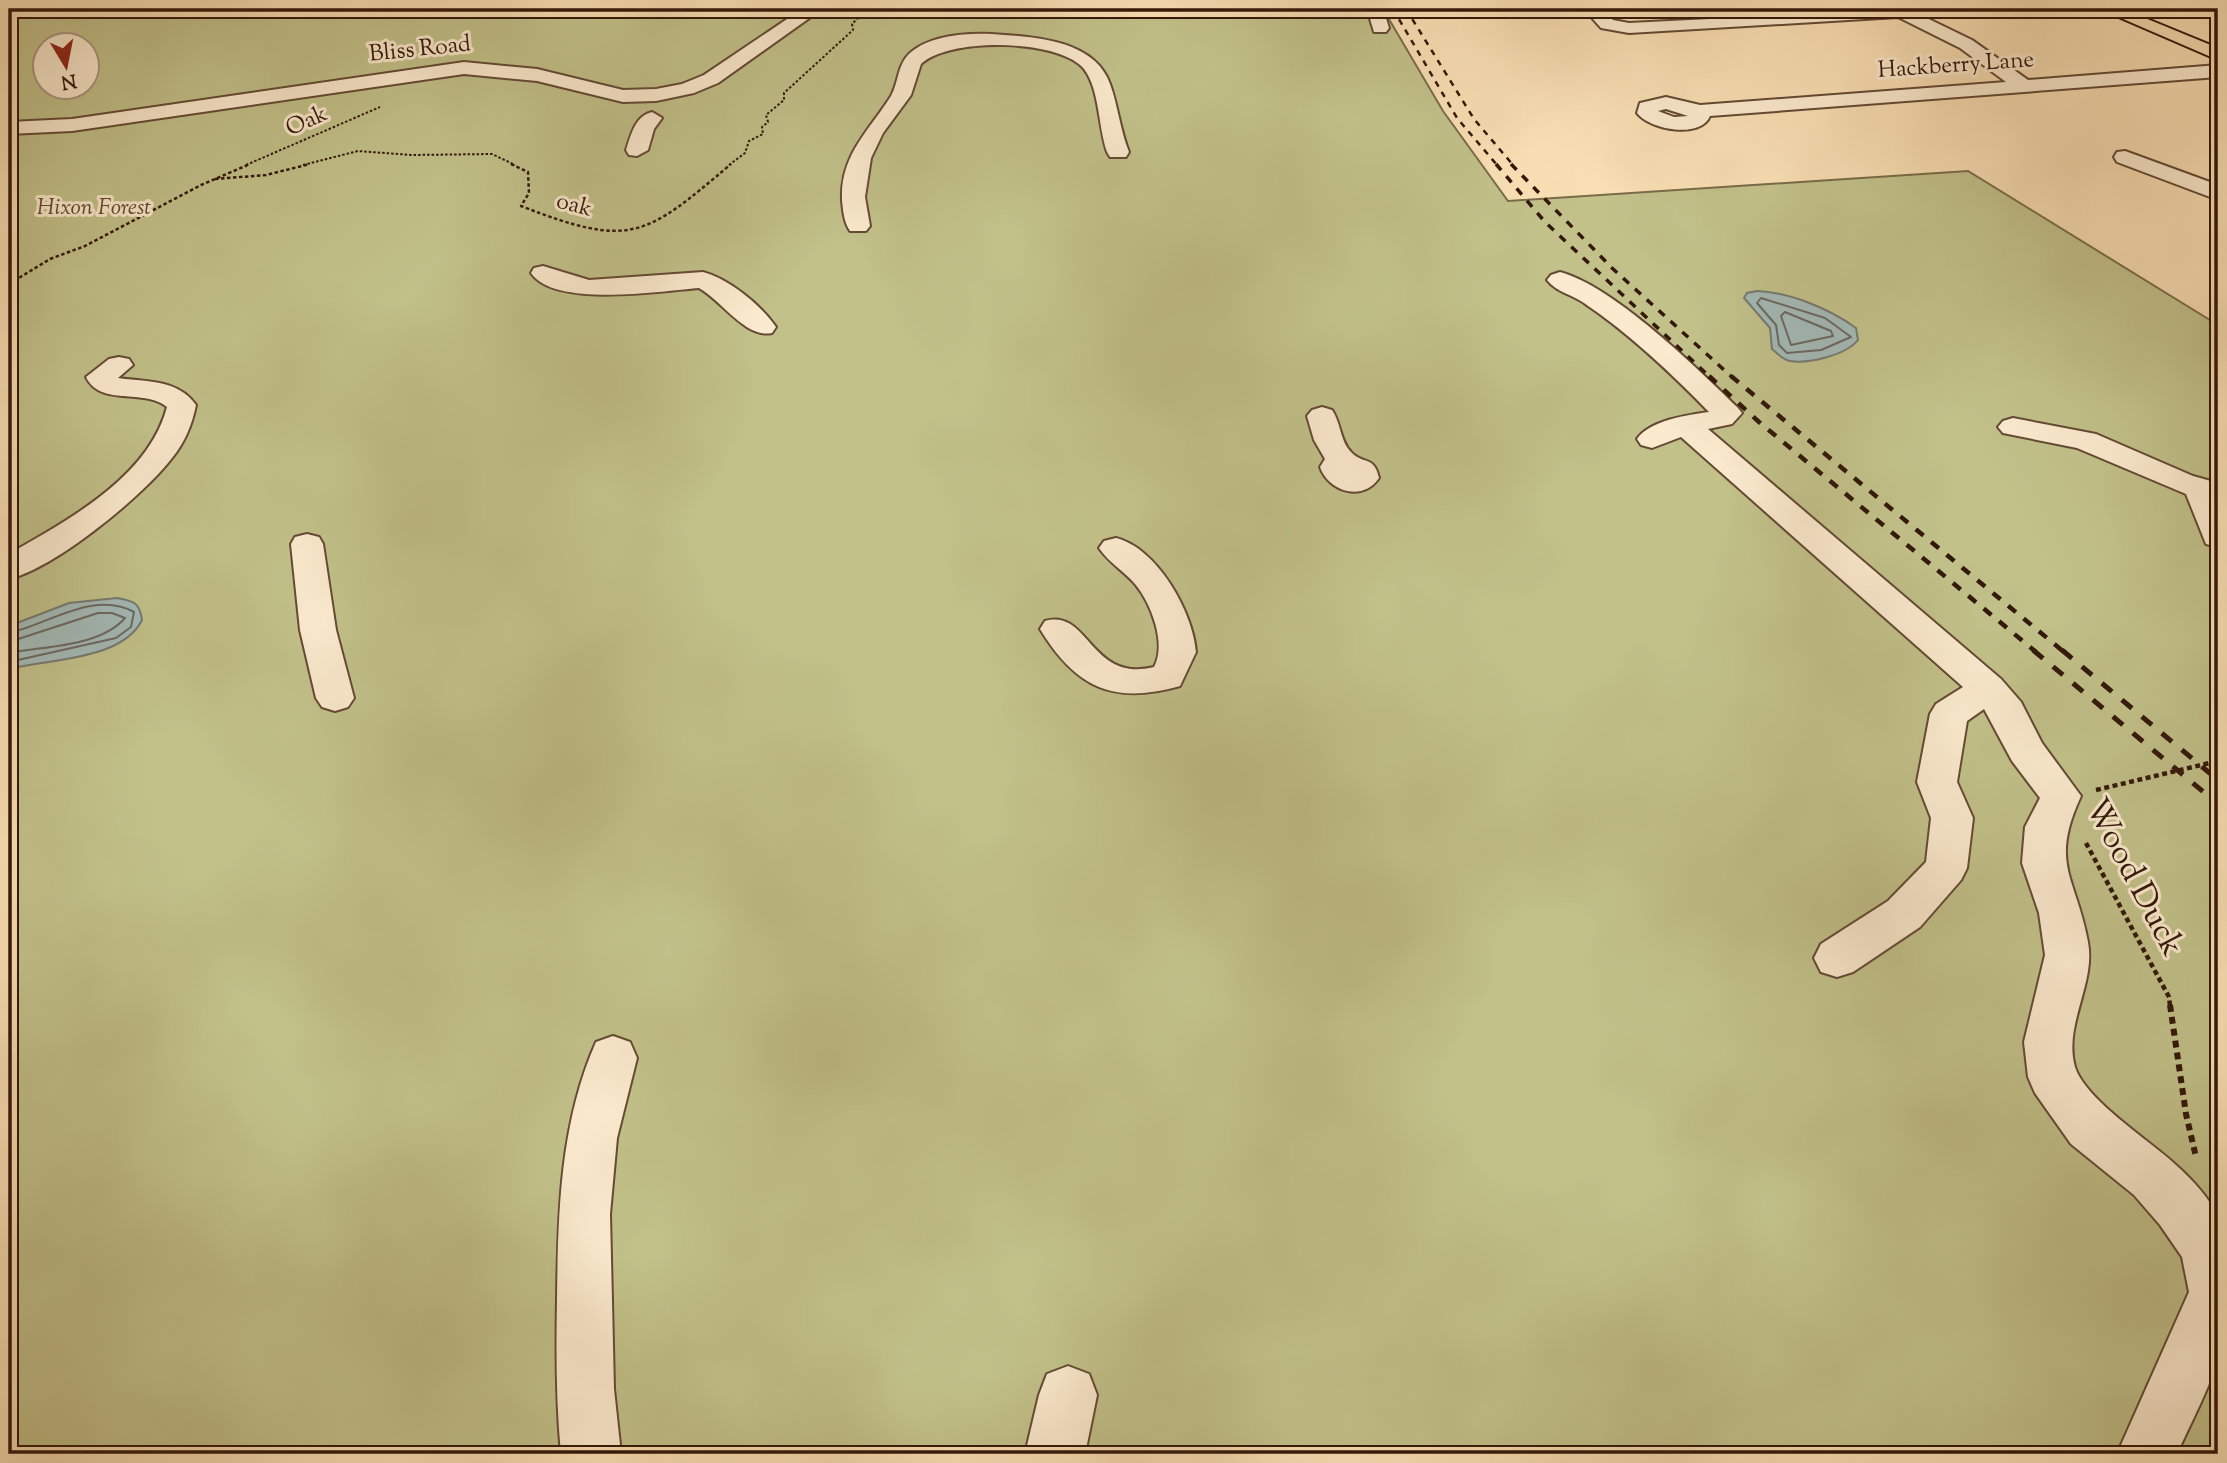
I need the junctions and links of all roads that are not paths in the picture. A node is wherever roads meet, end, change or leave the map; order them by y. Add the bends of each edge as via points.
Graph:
1 (813, 9) edge
2 (1375, 9) edge
3 (1593, 9) edge
4 (2109, 9) edge
5 (1898, 10) edge
6 (1380, 28) dead end
7 (2218, 55) edge
8 (2218, 71) edge
9 (2024, 86) junction
10 (687, 89) junction
11 (623, 96) junction
12 (1698, 111) dead end
13 (652, 118) junction
14 (72, 125) junction
15 (9, 128) edge
16 (9, 144) edge
17 (637, 150) dead end
18 (1118, 152) dead end
19 (2126, 157) dead end
20 (2218, 193) edge
21 (858, 226) dead end
22 (543, 273) dead end
23 (1560, 280) dead end
24 (763, 327) dead end
25 (119, 365) dead end
26 (1322, 415) dead end
27 (1685, 425) junction
28 (2012, 427) dead end
29 (1652, 439) dead end
30 (1340, 460) dead end
31 (2209, 491) edge
32 (2218, 537) edge
33 (307, 544) dead end
34 (1116, 548) dead end
35 (9, 568) edge
36 (1058, 629) dead end
37 (1988, 688) junction
38 (335, 698) dead end
39 (1837, 958) dead end
40 (613, 1058) dead end
41 (2213, 1249) edge
42 (1068, 1395) dead end
43 (591, 1454) edge
44 (1055, 1454) edge
45 (2147, 1454) edge

1 - 10 street, Bliss Road via 711,79
2 - 6 street
3 - 5 street via 1615,27
4 - 7 main road
5 - 9 street via 1966,44
8 - 9 street, Hackberry Lane
9 - 12 street, Hackberry Lane
10 - 11 street, Bliss Road
10 - 13 street
11 - 13 street via 646,109
11 - 14 street, Bliss Road via 537,75 464,68
13 - 17 street
14 - 15 street, Bliss Road
14 - 16 street
18 - 21 street via 1089,64 1008,40 957,41 921,54 911,63 903,91 869,137 853,180
19 - 20 street
22 - 24 street via 589,288 704,280
23 - 27 street via 1604,306 1680,367 1727,413
25 - 35 street via 100,377 103,383 162,391 182,405 180,427 172,443 110,500
26 - 30 street
27 - 29 street
27 - 37 street
28 - 31 street via 2085,440
31 - 32 street
33 - 38 street via 318,630
34 - 36 street via 1145,573 1164,607 1178,651 1167,677 1125,684 1106,677 1083,659
37 - 39 street via 1949,714 1937,782 1952,818 1946,868 1905,914
37 - 41 street via 2008,712 2026,751 2061,796 2046,827 2043,863 2061,913 2067,955 2048,1042 2052,1077 2089,1127 2152,1177
40 - 43 street via 592,1138 584,1214 585,1389
41 - 45 street via 2217,1293
42 - 44 street

